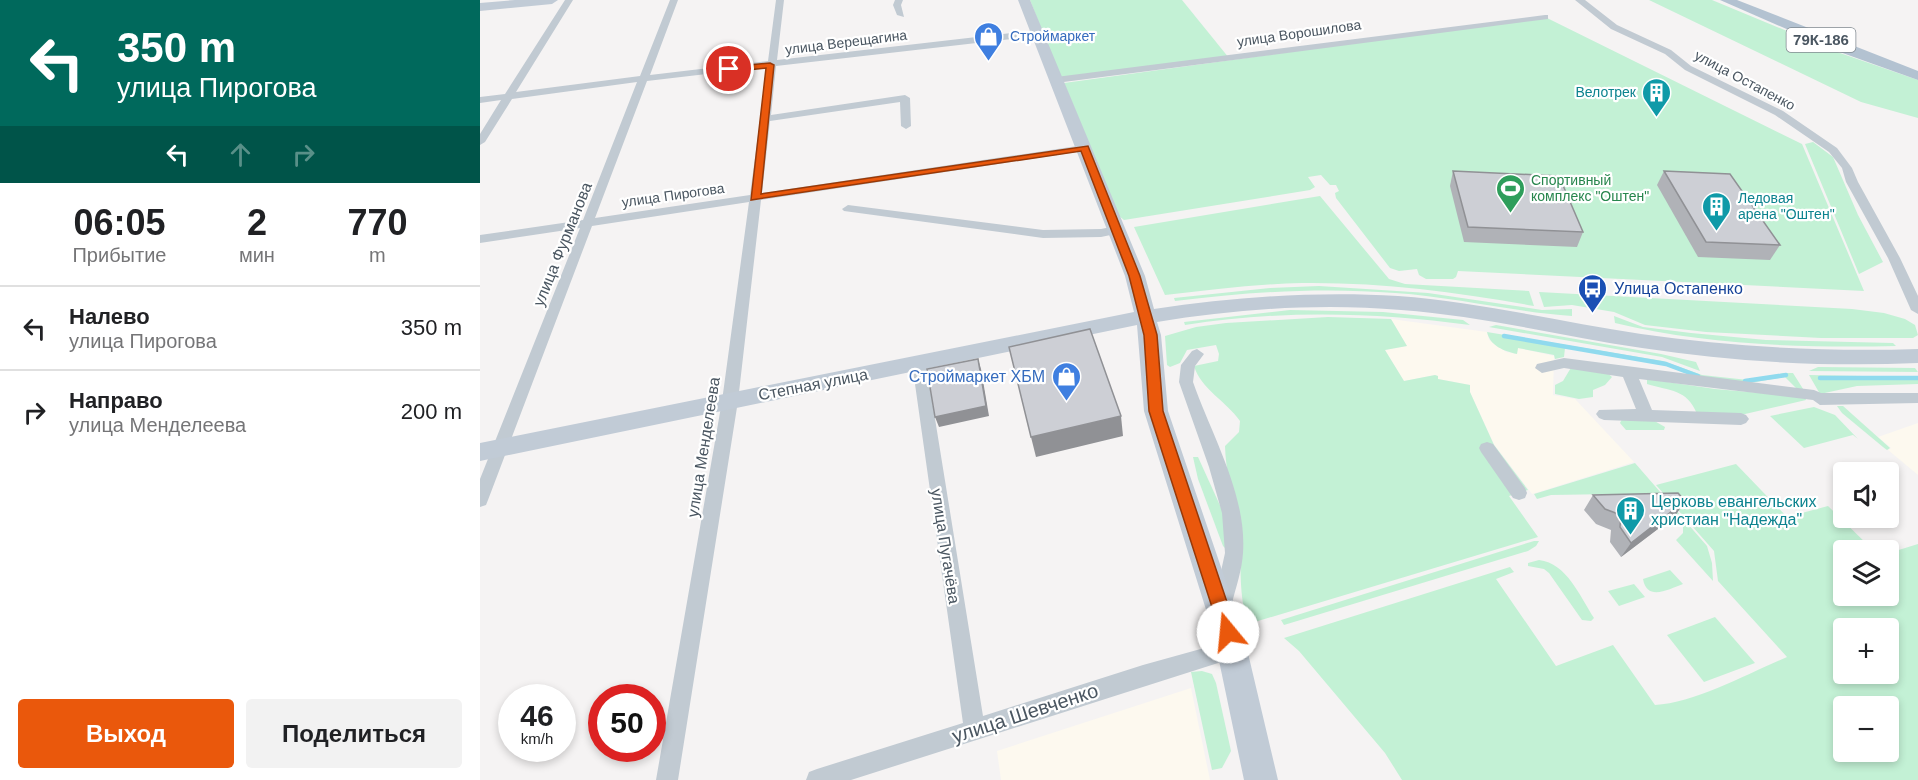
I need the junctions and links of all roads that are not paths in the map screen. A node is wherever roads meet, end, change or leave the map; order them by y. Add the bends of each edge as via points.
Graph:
1 (552, 0) edge
2 (569, 0) edge
3 (674, 0) edge
4 (780, 0) edge
5 (899, 0) edge
6 (1024, 0) edge
7 (1579, 0) edge
8 (1726, 0) edge
9 (480, 7) edge
10 (901, 15) dead end
11 (1545, 17) dead end
12 (1037, 33) junction
13 (770, 65) junction
14 (1918, 76) edge
15 (646, 78) junction
16 (1056, 80) junction
17 (510, 96) junction
18 (480, 100) edge
19 (764, 119) junction
20 (906, 126) dead end
21 (480, 142) edge
22 (1084, 148) junction
23 (755, 198) junction
24 (848, 209) dead end
25 (588, 222) junction
26 (1116, 230) junction
27 (480, 239) edge
28 (1258, 302) junction
29 (1918, 310) edge
30 (1146, 317) junction
31 (1197, 354) dead end
32 (1918, 356) edge
33 (919, 363) junction
34 (1542, 368) dead end
35 (1629, 373) junction
36 (1918, 398) edge
37 (730, 401) junction
38 (1604, 414) dead end
39 (1646, 415) junction
40 (1741, 419) dead end
41 (1162, 428) junction
42 (1487, 448) dead end
43 (490, 450) edge
44 (1519, 493) dead end
45 (480, 500) edge
46 (1221, 608) junction
47 (1233, 649) junction
48 (974, 729) junction
49 (668, 780) edge
50 (817, 780) edge
51 (1261, 780) edge

1 - 9 main road
2 - 17 street
3 - 15 street, улица Фурманова
4 - 13 street, улица Менделеева
5 - 10 street
6 - 12 main road
7 - 29 street, улица Остапенко via 1614,27 1763,104 1833,150 1847,168
8 - 14 main road, 79К-186
11 - 16 street, улица Ворошилова
12 - 13 street, улица Верещагина
12 - 16 main road
13 - 15 street, улица Верещагина
13 - 19 street, улица Менделеева
15 - 17 street, улица Верещагина
15 - 25 street, улица Фурманова
16 - 22 main road
17 - 18 street, улица Верещагина
17 - 21 street
19 - 20 street via 905,98
19 - 23 street, улица Менделеева
22 - 23 street, улица Пирогова
22 - 26 main road
23 - 25 street, улица Пирогова
23 - 37 street, улица Менделеева
24 - 26 street via 1043,234
25 - 27 street, улица Пирогова
25 - 43 street, улица Фурманова
26 - 30 main road
28 - 30 main road, Степная улица
28 - 32 main road via 1401,303 1709,349 1819,357
28 - 41 main road via 1175,320 1165,327 1161,339
30 - 33 main road, Степная улица
30 - 41 main road via 1152,346 1153,392
31 - 46 street via 1188,365 1186,382 1225,493 1233,528 1234,553
33 - 37 main road, Степная улица
33 - 48 street, улица Пугачёва
34 - 35 street via 1564,363
35 - 36 street via 1817,397
35 - 39 street
37 - 43 main road, Степная улица
37 - 49 street, улица Менделеева
38 - 39 street
39 - 40 street
41 - 46 main road
42 - 44 street
43 - 45 street, улица Фурманова
46 - 47 main road
47 - 48 street, улица Шевченко
47 - 51 main road
48 - 50 street, улица Шевченко

